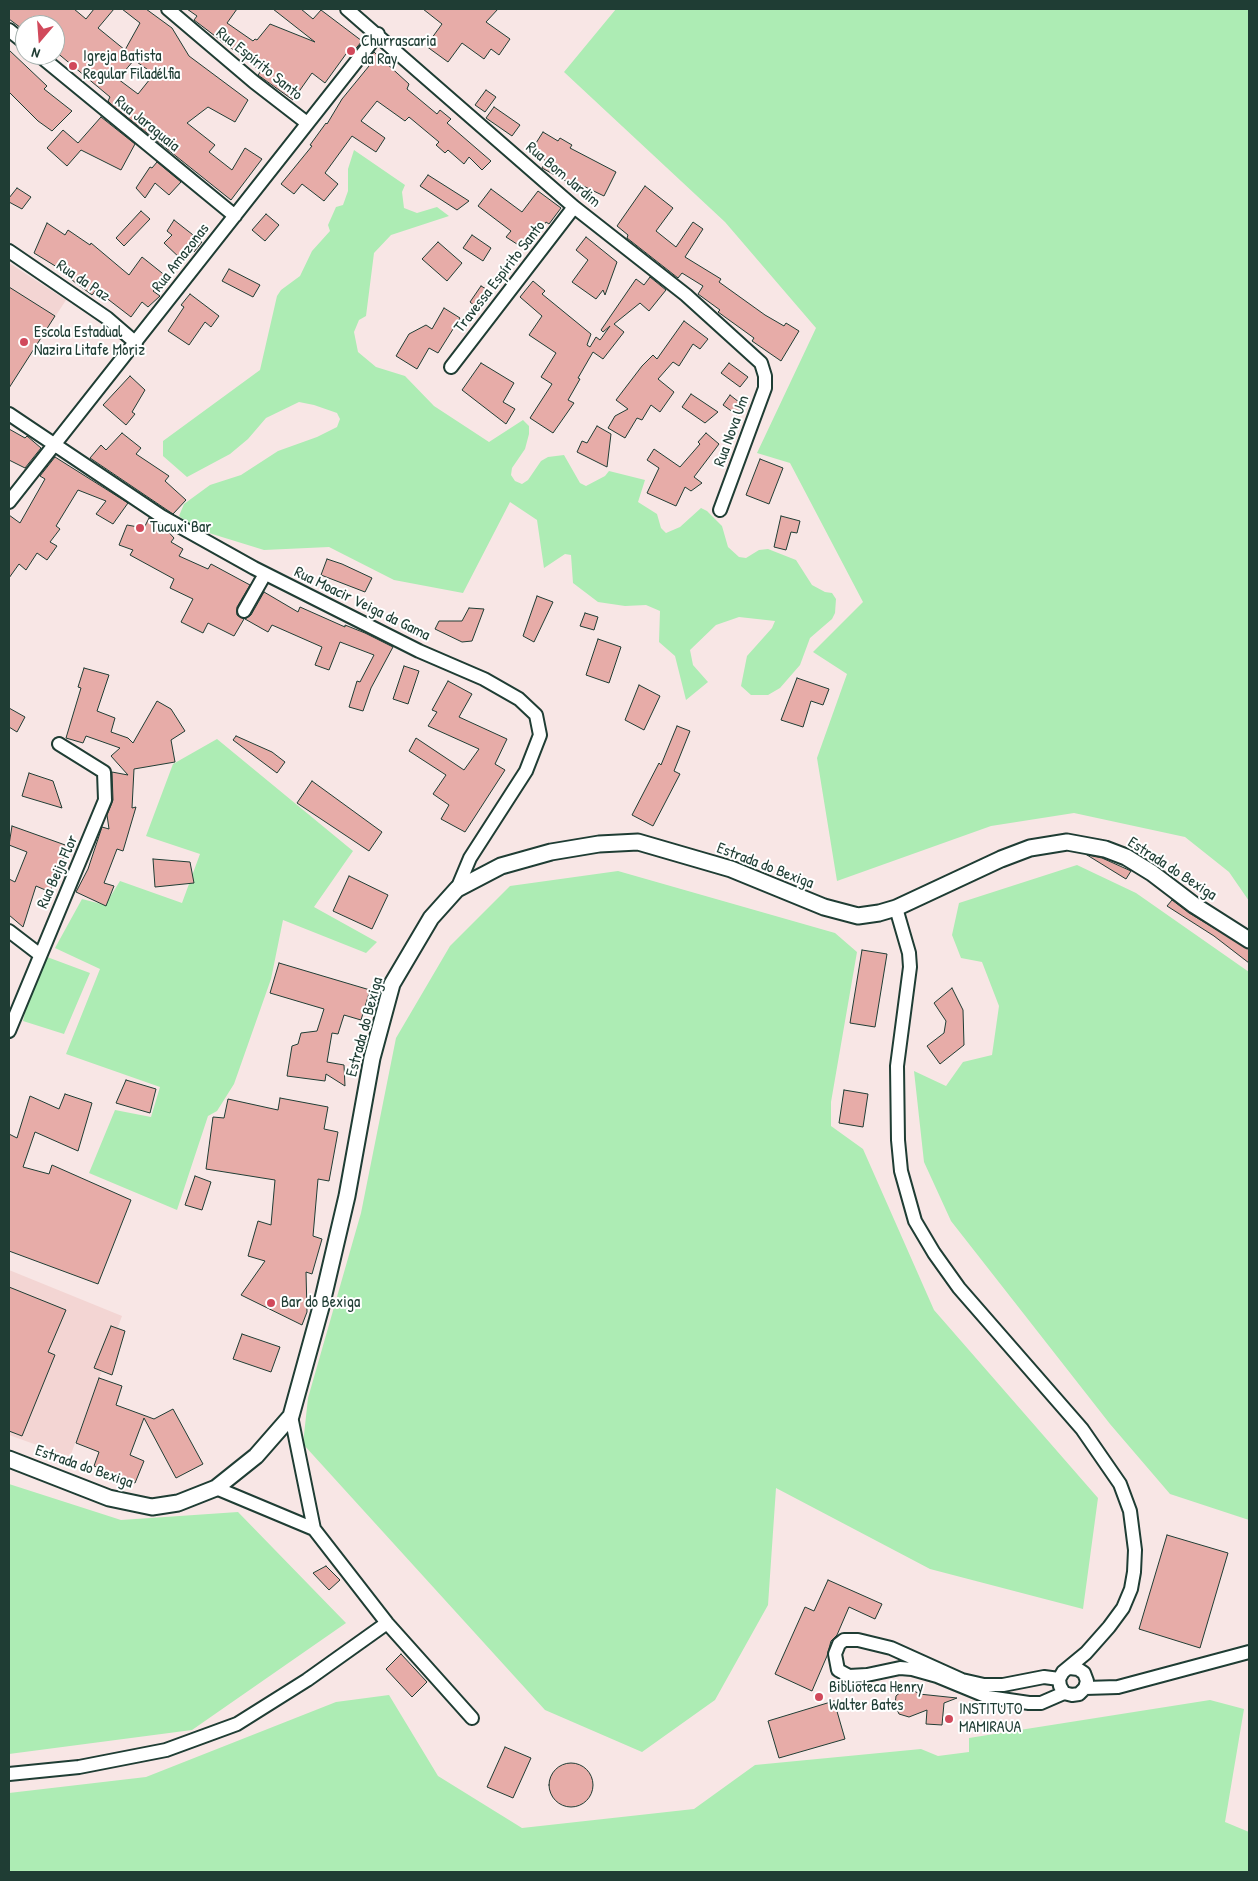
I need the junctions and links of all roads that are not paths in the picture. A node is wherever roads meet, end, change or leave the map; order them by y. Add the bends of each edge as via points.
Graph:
1 (168, 9) edge
2 (347, 9) edge
3 (378, 34) junction
4 (51, 65) edge
5 (307, 124) junction
6 (574, 207) junction
7 (235, 216) junction
8 (9, 251) edge
9 (136, 343) junction
10 (761, 362) joint
11 (451, 367) dead end
12 (9, 414) edge
13 (54, 444) junction
14 (9, 502) edge
15 (720, 510) dead end
16 (265, 574) junction
17 (244, 611) dead end
18 (59, 744) dead end
19 (457, 889) junction
20 (896, 908) junction
21 (9, 931) edge
22 (1249, 940) edge
23 (39, 954) junction
24 (9, 1031) edge
25 (291, 1416) junction
26 (9, 1459) edge
27 (216, 1488) junction
28 (314, 1530) junction
29 (387, 1623) junction
30 (1249, 1652) edge
31 (1070, 1668) junction
32 (1059, 1678) junction
33 (1085, 1688) junction
34 (1064, 1692) junction
35 (472, 1718) dead end
36 (9, 1774) edge

1 - 5 street, Rua Espírito Santo
2 - 3 street, Rua Bom Jardim
3 - 5 street, Rua Amazonas
3 - 6 street, Rua Bom Jardim
4 - 7 street, Rua Jaraguaia
5 - 7 street, Rua Amazonas
6 - 10 street, Rua Bom Jardim via 686,295
6 - 11 street, Travessa Espírito Santo
7 - 9 street, Rua Amazonas
8 - 9 street, Rua da Paz via 107,318
9 - 13 street, Rua Amazonas
10 - 15 street, Rua Nova Um via 765,388
12 - 13 street, Rua Moacir Veiga da Gama
13 - 14 street, Rua Amazonas
13 - 16 street, Rua Moacir Veiga da Gama via 161,516
16 - 17 street
16 - 19 street, Rua Moacir Veiga da Gama via 419,651 484,679 519,699 536,715 540,735 526,771 470,858
18 - 23 street, Rua Beija Flor via 104,772 106,800
19 - 20 street, Estrada do Bexiga via 501,866 551,852 638,842 731,869 824,907 858,916
19 - 25 street, Estrada do Bexiga via 431,918 392,984 372,1058 347,1196
20 - 22 street, Estrada do Bexiga via 1001,859 1030,848 1068,842 1126,857
20 - 31 street via 910,953 897,1066 898,1140 915,1221 959,1288 1082,1429 1120,1484 1130,1511 1134,1550 1131,1589 1123,1608 1109,1627
21 - 23 street
23 - 24 street, Rua Beija Flor
25 - 27 street, Estrada do Bexiga via 256,1456
25 - 28 street
26 - 27 street, Estrada do Bexiga via 109,1498 152,1507 178,1503
27 - 28 street
28 - 29 street
29 - 35 street
29 - 36 street via 307,1680 237,1724 166,1750 79,1767
30 - 33 street via 1118,1687
31 - 32 street
31 - 33 street via 1084,1673
32 - 34 street
32 - 34 street via 1044,1677 994,1686 972,1683 891,1648 858,1640 844,1640 835,1654 838,1670 849,1676 912,1669 988,1697 1029,1704 1041,1703
33 - 34 street via 1079,1694

